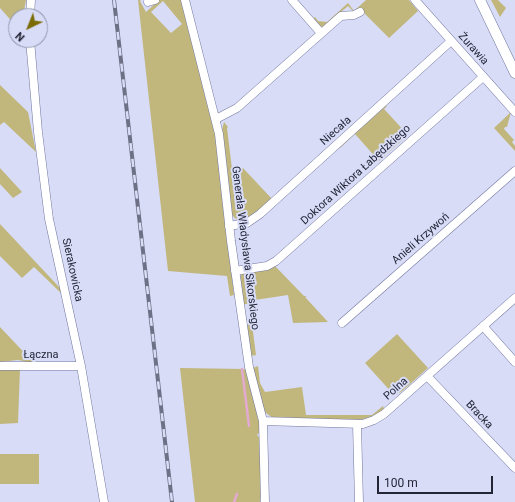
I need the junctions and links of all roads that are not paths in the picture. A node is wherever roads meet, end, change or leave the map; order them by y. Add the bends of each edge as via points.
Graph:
1 (185, 0) edge
2 (292, 0) edge
3 (415, 0) edge
4 (480, 0) edge
5 (360, 12) dead end
6 (321, 33) junction
7 (451, 41) junction
8 (31, 48) edge
9 (515, 73) edge
10 (483, 77) junction
11 (515, 112) edge
12 (216, 119) junction
13 (515, 171) edge
14 (229, 226) junction
15 (235, 271) junction
16 (515, 298) edge
17 (342, 323) dead end
18 (483, 326) junction
19 (515, 362) edge
20 (0, 366) edge
21 (81, 366) junction
22 (427, 376) junction
23 (263, 421) junction
24 (357, 424) junction
25 (515, 468) edge
26 (104, 502) edge
27 (266, 502) edge
28 (359, 502) edge

1 - 12 street, Generała Władysława Sikorskiego
2 - 6 street
3 - 7 street, Żurawia
4 - 9 street
5 - 6 street via 343,15
6 - 12 street via 237,108
7 - 10 street, Żurawia
7 - 14 street, Niecała via 260,214 247,223
8 - 21 street, Sierakowicka via 49,219
10 - 11 street, Żurawia
10 - 15 street, Doktora Wiktora Łabędzkiego via 276,261 268,266
12 - 14 street, Generała Władysława Sikorskiego
13 - 17 street, Anieli Krzywoń
14 - 15 street, Generała Władysława Sikorskiego
15 - 23 street, Generała Władysława Sikorskiego via 249,367
16 - 18 street, Polna
18 - 19 street
18 - 22 street, Polna
20 - 21 street, Łączna
21 - 26 street, Sierakowicka
22 - 24 street, Polna via 384,414 369,423
22 - 25 street, Bracka
23 - 24 street, Polna
23 - 27 street, Generała Władysława Sikorskiego
24 - 28 street

